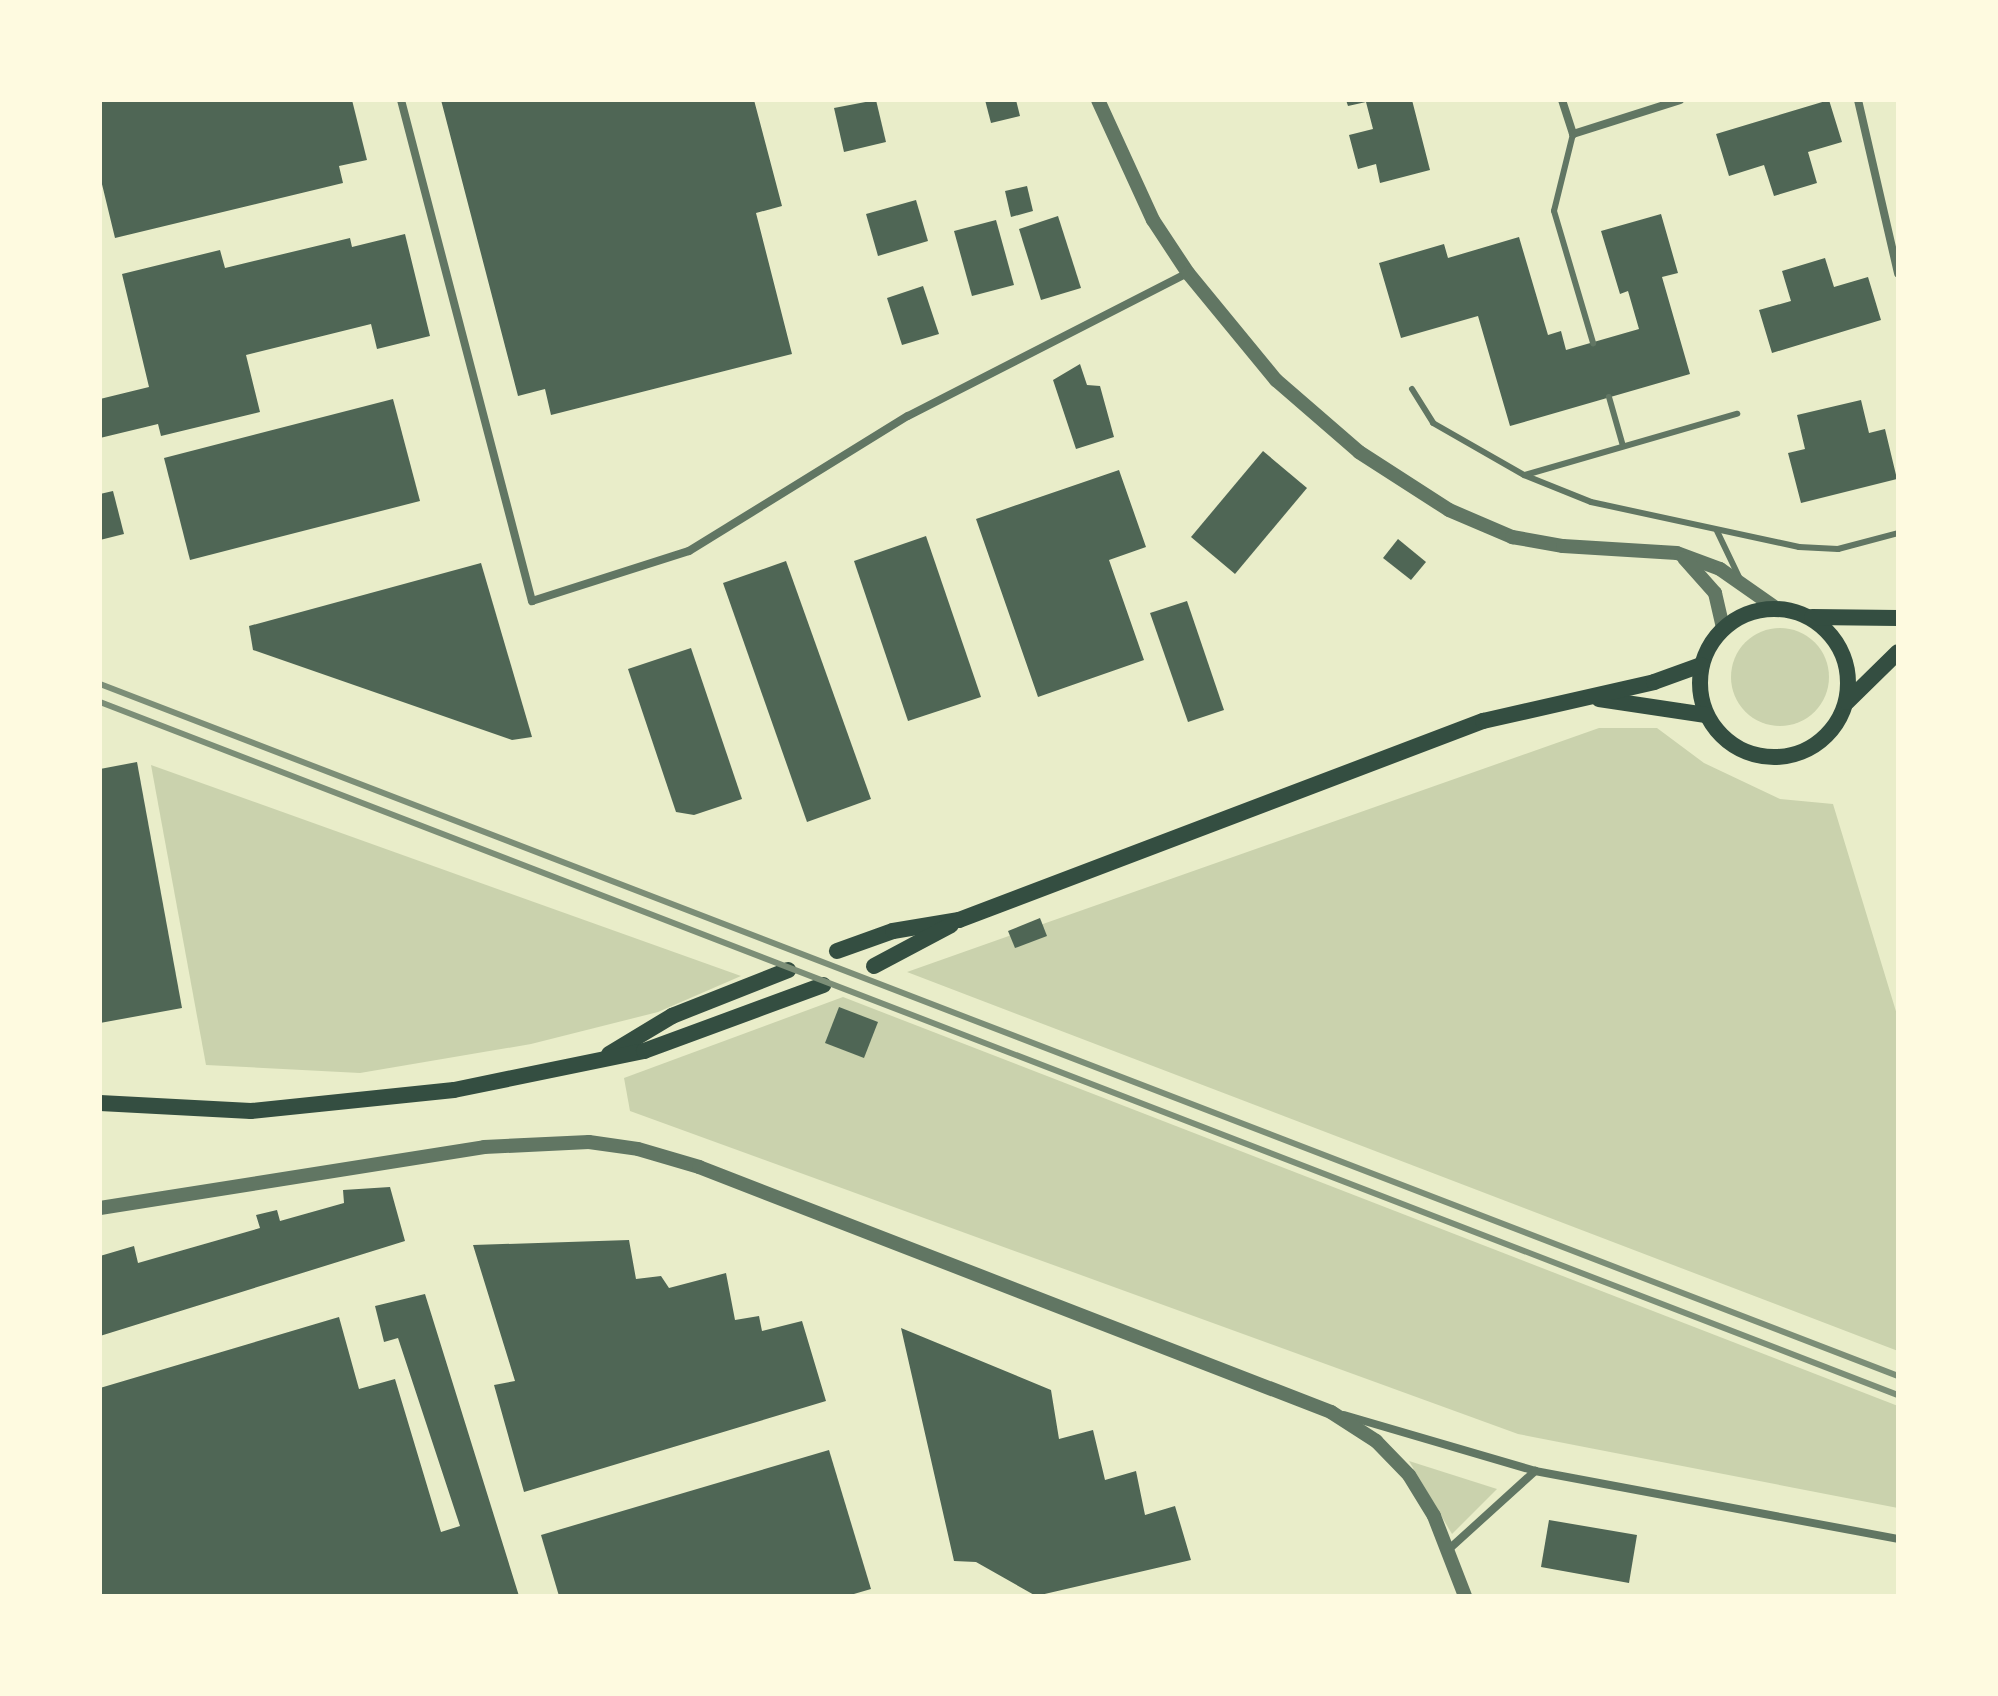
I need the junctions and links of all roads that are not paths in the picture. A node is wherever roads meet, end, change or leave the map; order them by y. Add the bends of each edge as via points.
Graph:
1 (401, 100) edge
2 (1098, 100) edge
3 (1562, 100) edge
4 (1680, 100) edge
5 (1858, 100) edge
6 (1573, 134) junction
7 (1188, 273) junction
8 (1898, 273) edge
9 (1593, 343) dead end
10 (1412, 389) dead end
11 (1609, 397) dead end
12 (1737, 414) dead end
13 (1623, 446) junction
14 (1524, 475) junction
15 (1717, 531) junction
16 (1898, 533) edge
17 (1677, 553) junction
18 (1743, 584) junction
19 (1776, 608) junction
20 (1809, 616) junction
21 (1898, 618) edge
22 (1723, 628) junction
23 (1898, 652) edge
24 (1701, 665) junction
25 (1589, 697) junction
26 (1847, 702) junction
27 (1706, 715) junction
28 (959, 920) junction
29 (837, 951) dead end
30 (874, 966) dead end
31 (788, 970) dead end
32 (823, 985) dead end
33 (607, 1055) junction
34 (100, 1103) edge
35 (100, 1208) edge
36 (1331, 1412) junction
37 (1535, 1471) junction
38 (1898, 1539) edge
39 (1448, 1550) junction
40 (1465, 1596) edge

1 - 7 street via 532,601 689,551 908,416
2 - 7 street via 1153,220
3 - 6 street
4 - 6 street
5 - 8 street
6 - 9 lane via 1554,211
7 - 17 street via 1276,380 1359,452 1449,510 1512,537
10 - 14 lane via 1433,423
11 - 13 lane
12 - 13 lane
13 - 14 lane
14 - 15 lane via 1591,502
15 - 16 lane via 1838,549
15 - 18 lane
17 - 18 street via 1704,561
17 - 22 street via 1715,593
18 - 19 street
19 - 20 main road
19 - 22 main road via 1738,617
20 - 21 main road
20 - 26 main road via 1829,631 1843,652
22 - 24 main road
23 - 26 main road
24 - 25 main road
24 - 27 main road via 1699,690
25 - 27 main road
25 - 28 main road via 1483,721
26 - 27 main road via 1836,726 1818,744 1794,755 1768,757 1743,751 1721,736
28 - 29 main road via 893,931
28 - 30 main road
31 - 33 main road via 672,1016
32 - 33 main road via 644,1051
33 - 34 main road via 473,1086 317,1107 216,1112
35 - 36 street via 484,1147 589,1142 638,1149 699,1167
36 - 37 street
36 - 39 street via 1376,1441 1409,1475
37 - 38 street
37 - 39 street
39 - 40 street

